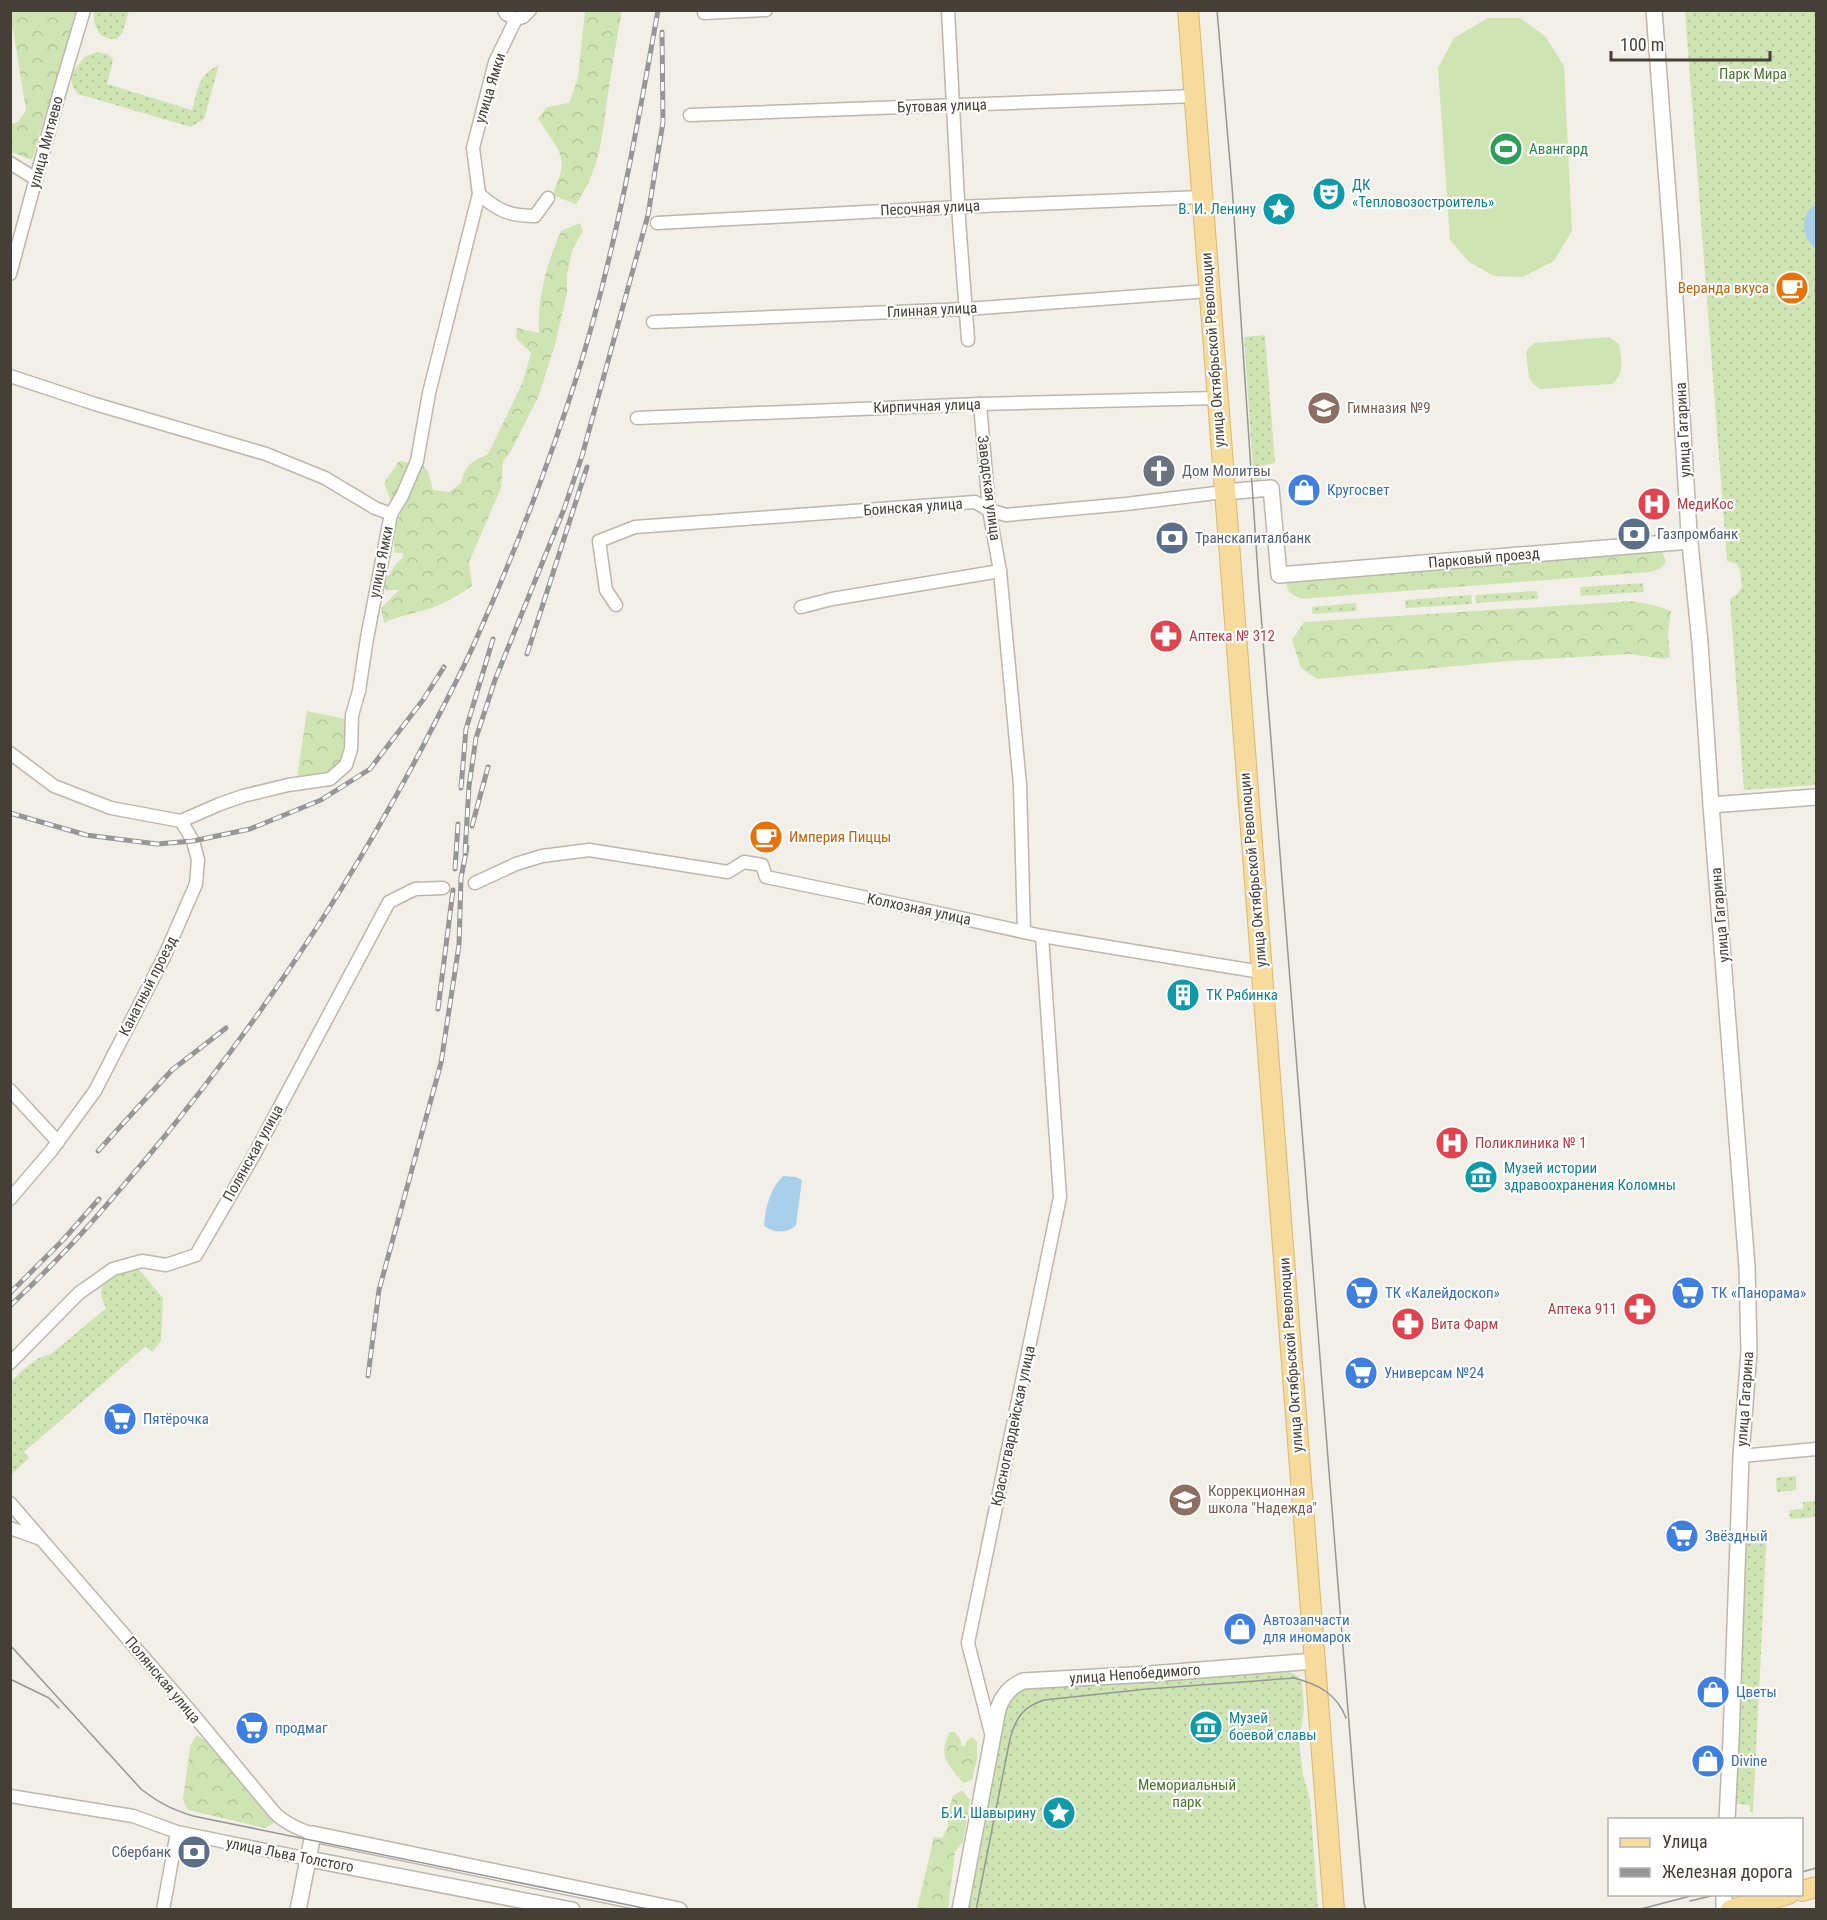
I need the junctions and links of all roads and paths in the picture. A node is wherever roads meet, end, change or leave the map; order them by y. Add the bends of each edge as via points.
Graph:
1 (84, 10) edge
2 (504, 10) edge
3 (530, 10) edge
4 (766, 10) edge
5 (948, 10) edge
6 (1188, 10) edge
7 (1654, 10) edge
8 (704, 13) dead end
9 (516, 19) junction
10 (1195, 96) junction
11 (953, 106) junction
12 (690, 115) dead end
13 (10, 163) edge
14 (36, 179) junction
15 (479, 194) junction
16 (1202, 197) junction
17 (548, 198) dead end
18 (958, 207) junction
19 (657, 223) dead end
20 (10, 274) edge
21 (1209, 291) junction
22 (966, 309) junction
23 (654, 322) dead end
24 (968, 340) dead end
25 (10, 376) edge
26 (1216, 398) junction
27 (980, 404) junction
28 (637, 418) dead end
29 (1224, 492) junction
30 (988, 510) junction
31 (391, 514) junction
32 (1690, 541) junction
33 (1000, 571) junction
34 (616, 606) dead end
35 (801, 607) dead end
36 (10, 753) edge
37 (1816, 796) edge
38 (1711, 804) junction
39 (182, 820) junction
40 (475, 883) dead end
41 (443, 888) dead end
42 (1024, 932) junction
43 (1042, 936) junction
44 (1261, 972) junction
45 (10, 1090) edge
46 (58, 1142) junction
47 (10, 1199) edge
48 (10, 1363) edge
49 (1816, 1449) edge
50 (1741, 1456) junction
51 (10, 1503) edge
52 (10, 1528) edge
53 (42, 1540) junction
54 (1315, 1661) junction
55 (992, 1738) junction
56 (10, 1796) edge
57 (1727, 1818) edge
58 (177, 1832) junction
59 (313, 1834) junction
60 (309, 1859) junction
61 (1781, 1896) edge
62 (163, 1910) edge
63 (298, 1910) edge
64 (572, 1910) edge
65 (679, 1910) edge
66 (960, 1910) edge
67 (1335, 1910) edge
68 (1731, 1910) edge

1 - 14 street, улица Митяево
2 - 9 street
3 - 9 street
4 - 8 street
5 - 11 street
6 - 10 main road, улица Октябрьской Революции
7 - 32 street, улица Гагарина
9 - 15 street, улица Ямки via 495,62 473,148
10 - 11 street, Бутовая улица
10 - 16 main road, улица Октябрьской Революции
11 - 12 street, Бутовая улица
11 - 18 street
13 - 14 street
14 - 20 street, улица Митяево
15 - 17 street via 506,213 521,216 535,216
15 - 31 street, улица Ямки via 429,393 417,461
16 - 18 street, Песочная улица
16 - 21 main road, улица Октябрьской Революции
18 - 19 street, Песочная улица
18 - 22 street
21 - 22 street, Глинная улица
21 - 26 main road, улица Октябрьской Революции
22 - 23 street, Глинная улица
22 - 24 street
25 - 31 street via 266,454 325,477
26 - 27 street, Кирпичная улица
26 - 29 main road, улица Октябрьской Революции
27 - 28 street, Кирпичная улица
27 - 30 street, Заводская улица
29 - 30 street, Боинская улица via 1006,515
29 - 32 street, Парковый проезд via 1271,488 1279,575
29 - 44 main road, улица Октябрьской Революции
30 - 33 street, Заводская улица
30 - 34 street, Боинская улица via 975,502 635,526 599,541 606,590
31 - 39 street, улица Ямки via 346,765 330,778 243,796
32 - 38 street, улица Гагарина
33 - 35 street
33 - 42 street, Заводская улица via 1020,785
36 - 39 street via 54,786 111,808
37 - 38 street
38 - 50 street, улица Гагарина via 1747,1267 1749,1352
39 - 46 street, Канатный проезд via 198,860 196,884 165,956 94,1091
40 - 42 street, Колхозная улица via 533,859 589,850 728,872 744,862 762,865 766,877
41 - 48 street, Полянская улица via 415,889 389,902 196,1255 166,1264 142,1261 113,1269 79,1293
42 - 43 street, Колхозная улица
43 - 44 street, Колхозная улица
43 - 55 street, Красногвардейская улица via 1060,1197 968,1643
44 - 54 main road, улица Октябрьской Революции
45 - 46 street
46 - 47 street, Канатный проезд
49 - 50 street
50 - 57 street, улица Гагарина
51 - 53 street
52 - 53 street, Полянская улица
53 - 59 street, Полянская улица via 280,1819
54 - 55 street, улица Непобедимого via 1023,1682 1007,1691 1001,1701
54 - 67 main road, улица Октябрьской Революции
55 - 66 street, Красногвардейская улица
56 - 58 street, улица Льва Толстого via 133,1816
58 - 60 street, улица Льва Толстого
58 - 62 street
59 - 60 street
59 - 65 street, улица Льва Толстого
60 - 63 street
60 - 64 street, улица Льва Толстого
61 - 68 main road

